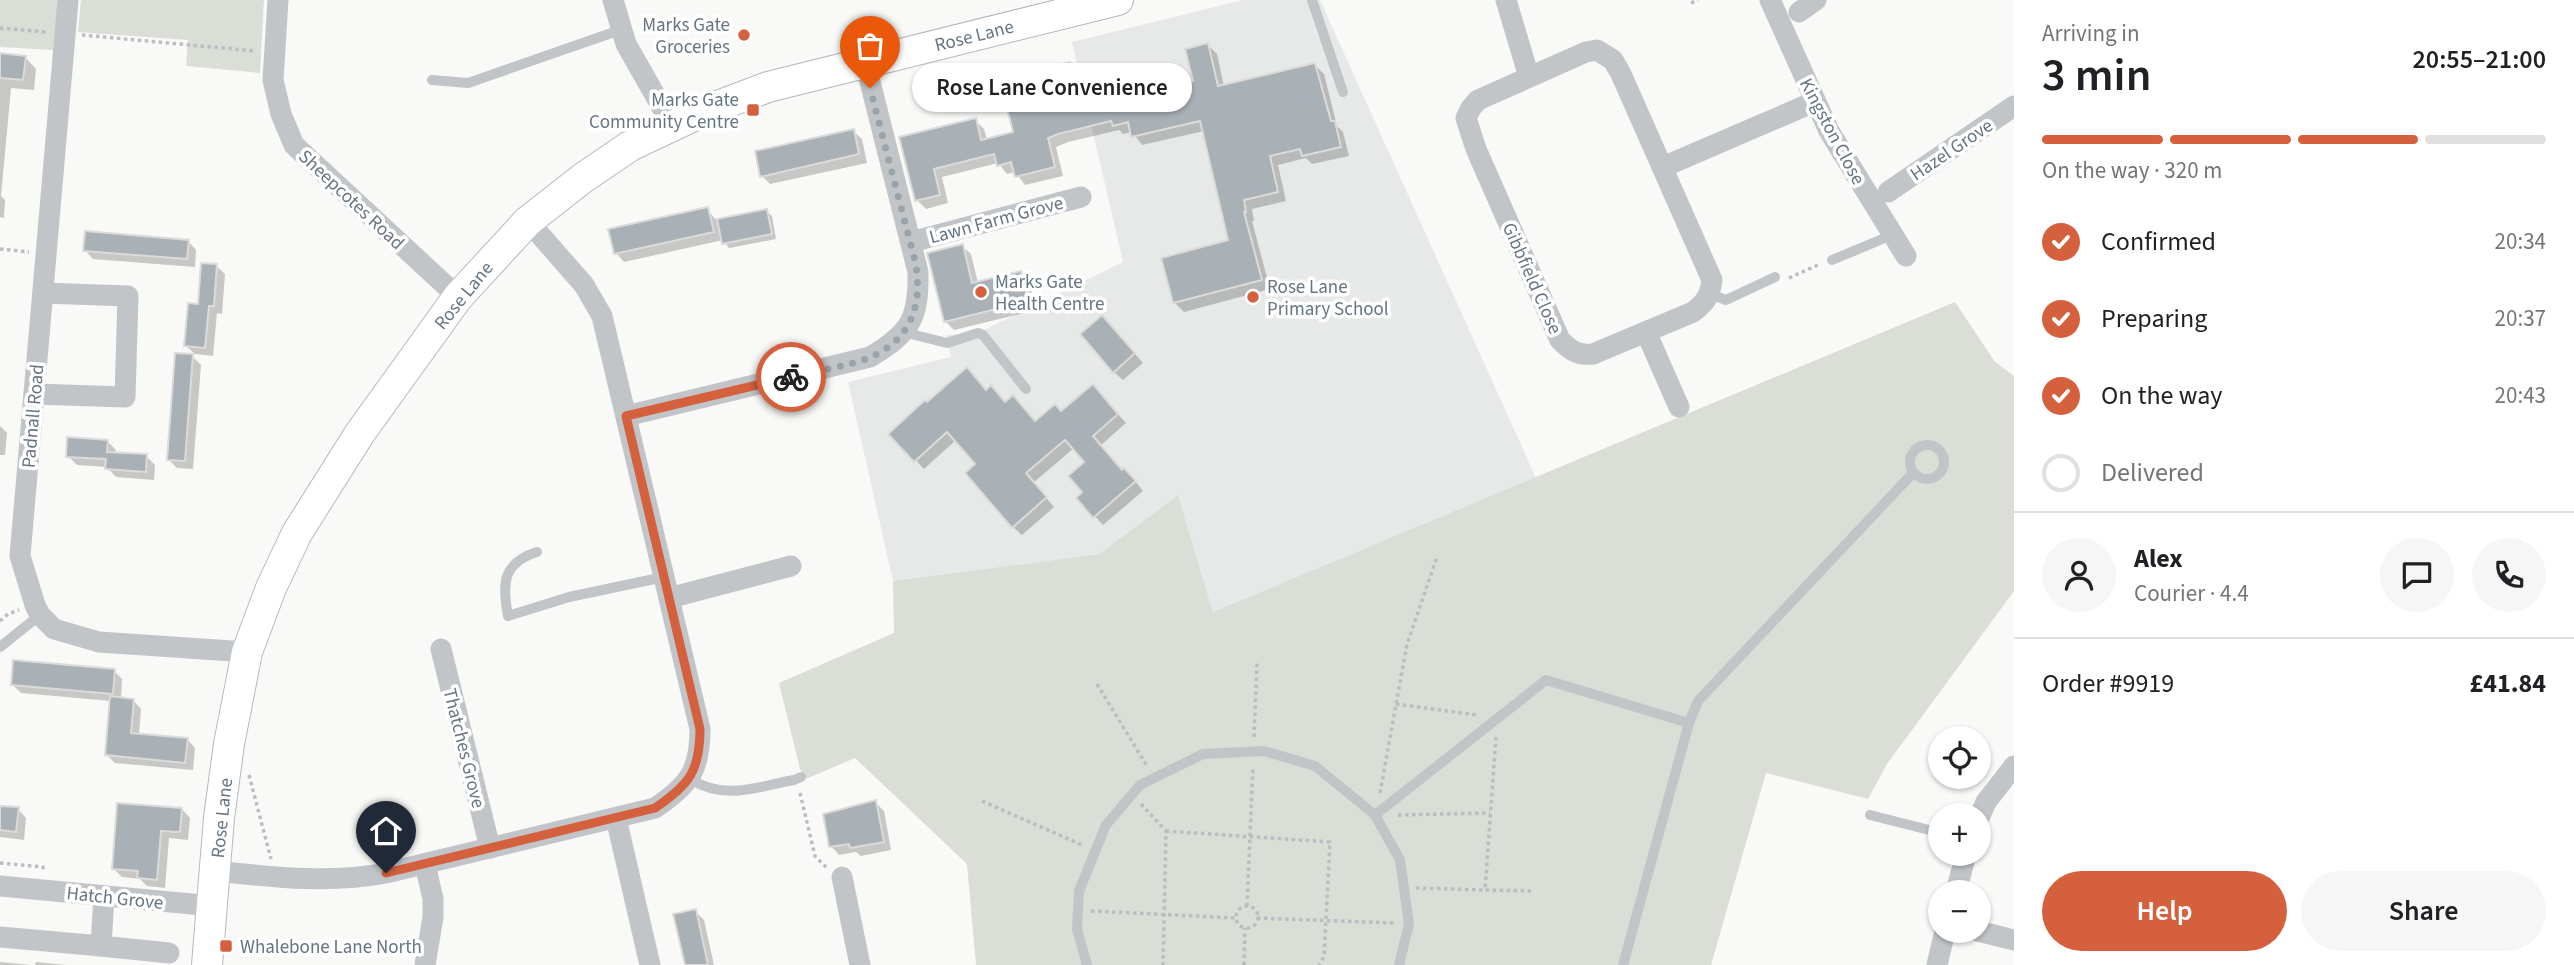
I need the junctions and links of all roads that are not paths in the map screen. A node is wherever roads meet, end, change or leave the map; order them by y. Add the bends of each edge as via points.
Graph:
1 (68, 0) edge
2 (278, 0) edge
3 (612, 0) edge
4 (1118, 0) edge
5 (1312, 0) edge
6 (1506, 0) edge
7 (1770, 0) edge
8 (1035, 10) edge
9 (621, 30) junction
10 (864, 62) junction
11 (1529, 77) junction
12 (432, 80) dead end
13 (1343, 92) dead end
14 (1814, 102) junction
15 (2014, 106) edge
16 (672, 125) junction
17 (1663, 167) junction
18 (1888, 192) dead end
19 (1081, 197) dead end
20 (528, 221) junction
21 (1892, 235) junction
22 (911, 242) junction
23 (1906, 256) dead end
24 (1832, 260) road end
25 (1775, 277) road end
26 (43, 293) junction
27 (1710, 294) junction
28 (458, 297) junction
29 (903, 332) junction
30 (1646, 332) junction
31 (1027, 388) dead end
32 (34, 394) junction
33 (1679, 407) dead end
34 (626, 416) junction
35 (1913, 474) dead end
36 (537, 552) dead end
37 (791, 566) dead end
38 (664, 577) junction
39 (669, 598) junction
40 (40, 615) junction
41 (0, 647) edge
42 (441, 649) dead end
43 (247, 652) junction
44 (1689, 723) junction
45 (2014, 766) edge
46 (798, 778) road end
47 (690, 779) junction
48 (1986, 803) edge
49 (1375, 816) junction
50 (1870, 816) dead end
51 (616, 818) junction
52 (1928, 830) edge
53 (490, 848) junction
54 (425, 864) junction
55 (215, 871) junction
56 (836, 875) road end
57 (9, 887) edge
58 (104, 895) junction
59 (213, 906) junction
60 (1991, 934) edge
61 (0, 937) edge
62 (2014, 940) edge
63 (1942, 943) edge
64 (112, 953) edge
65 (169, 954) dead end
66 (1085, 962) edge
67 (207, 965) edge
68 (425, 965) edge
69 (650, 965) edge
70 (860, 965) edge
71 (1399, 965) edge
72 (1623, 965) edge
73 (1937, 965) edge

1 - 26 street, Padnall Road
2 - 28 street, Sheepcotes Road via 273,80 294,145
3 - 9 street
4 - 8 street, Rose Lane
5 - 13 lane
6 - 11 street
7 - 14 street, Kingston Close
8 - 10 street, Rose Lane
9 - 12 lane via 467,83
9 - 16 street
10 - 16 street, Rose Lane via 768,87
10 - 22 street, Lawn Farm Grove
11 - 17 street, Gibbfield Close via 1586,52 1605,53 1621,74
11 - 30 street, Gibbfield Close via 1479,100 1466,118 1557,332 1571,350 1593,355
14 - 17 street
14 - 21 street, Kingston Close
15 - 18 street, Hazel Grove
16 - 20 street, Rose Lane via 583,177
17 - 27 street, Gibbfield Close via 1712,280
19 - 22 street, Lawn Farm Grove
20 - 28 street, Rose Lane
20 - 34 street via 584,285 602,316
21 - 23 street, Kingston Close
21 - 24 lane
22 - 29 street, Lawn Farm Grove via 918,301
25 - 27 lane via 1726,300
26 - 32 street, Padnall Road
26 - 32 street via 128,296 125,397
27 - 30 street, Gibbfield Close via 1693,312
28 - 43 street, Rose Lane via 360,433 297,533
29 - 31 lane via 947,343 983,335
29 - 34 street, Lawn Farm Grove via 870,358
30 - 33 street
32 - 40 street, Padnall Road via 20,556
34 - 38 street
35 - 44 lane via 1698,701
36 - 38 lane via 514,563 506,578 509,616 569,597
37 - 39 street
38 - 39 street
39 - 47 street via 700,729 700,750
40 - 41 lane
40 - 43 street via 54,629 99,642
42 - 53 street, Thatches Grove
43 - 55 street, Rose Lane via 229,744
44 - 49 lane via 1546,680
44 - 72 lane
45 - 48 street
46 - 47 lane via 726,792
47 - 51 street via 655,808
49 - 66 lane via 1315,766 1264,751 1203,754 1140,785 1106,825 1079,891 1077,929
49 - 71 lane via 1400,860 1409,924
50 - 52 lane
51 - 53 street
51 - 69 street
53 - 54 street
54 - 55 street via 342,880
54 - 68 street via 433,899
55 - 59 street, Rose Lane
56 - 70 street
57 - 58 street, Hatch Grove
58 - 59 street, Hatch Grove
58 - 64 street
59 - 67 street, Rose Lane
60 - 62 street
61 - 64 street
63 - 73 street
64 - 65 street

